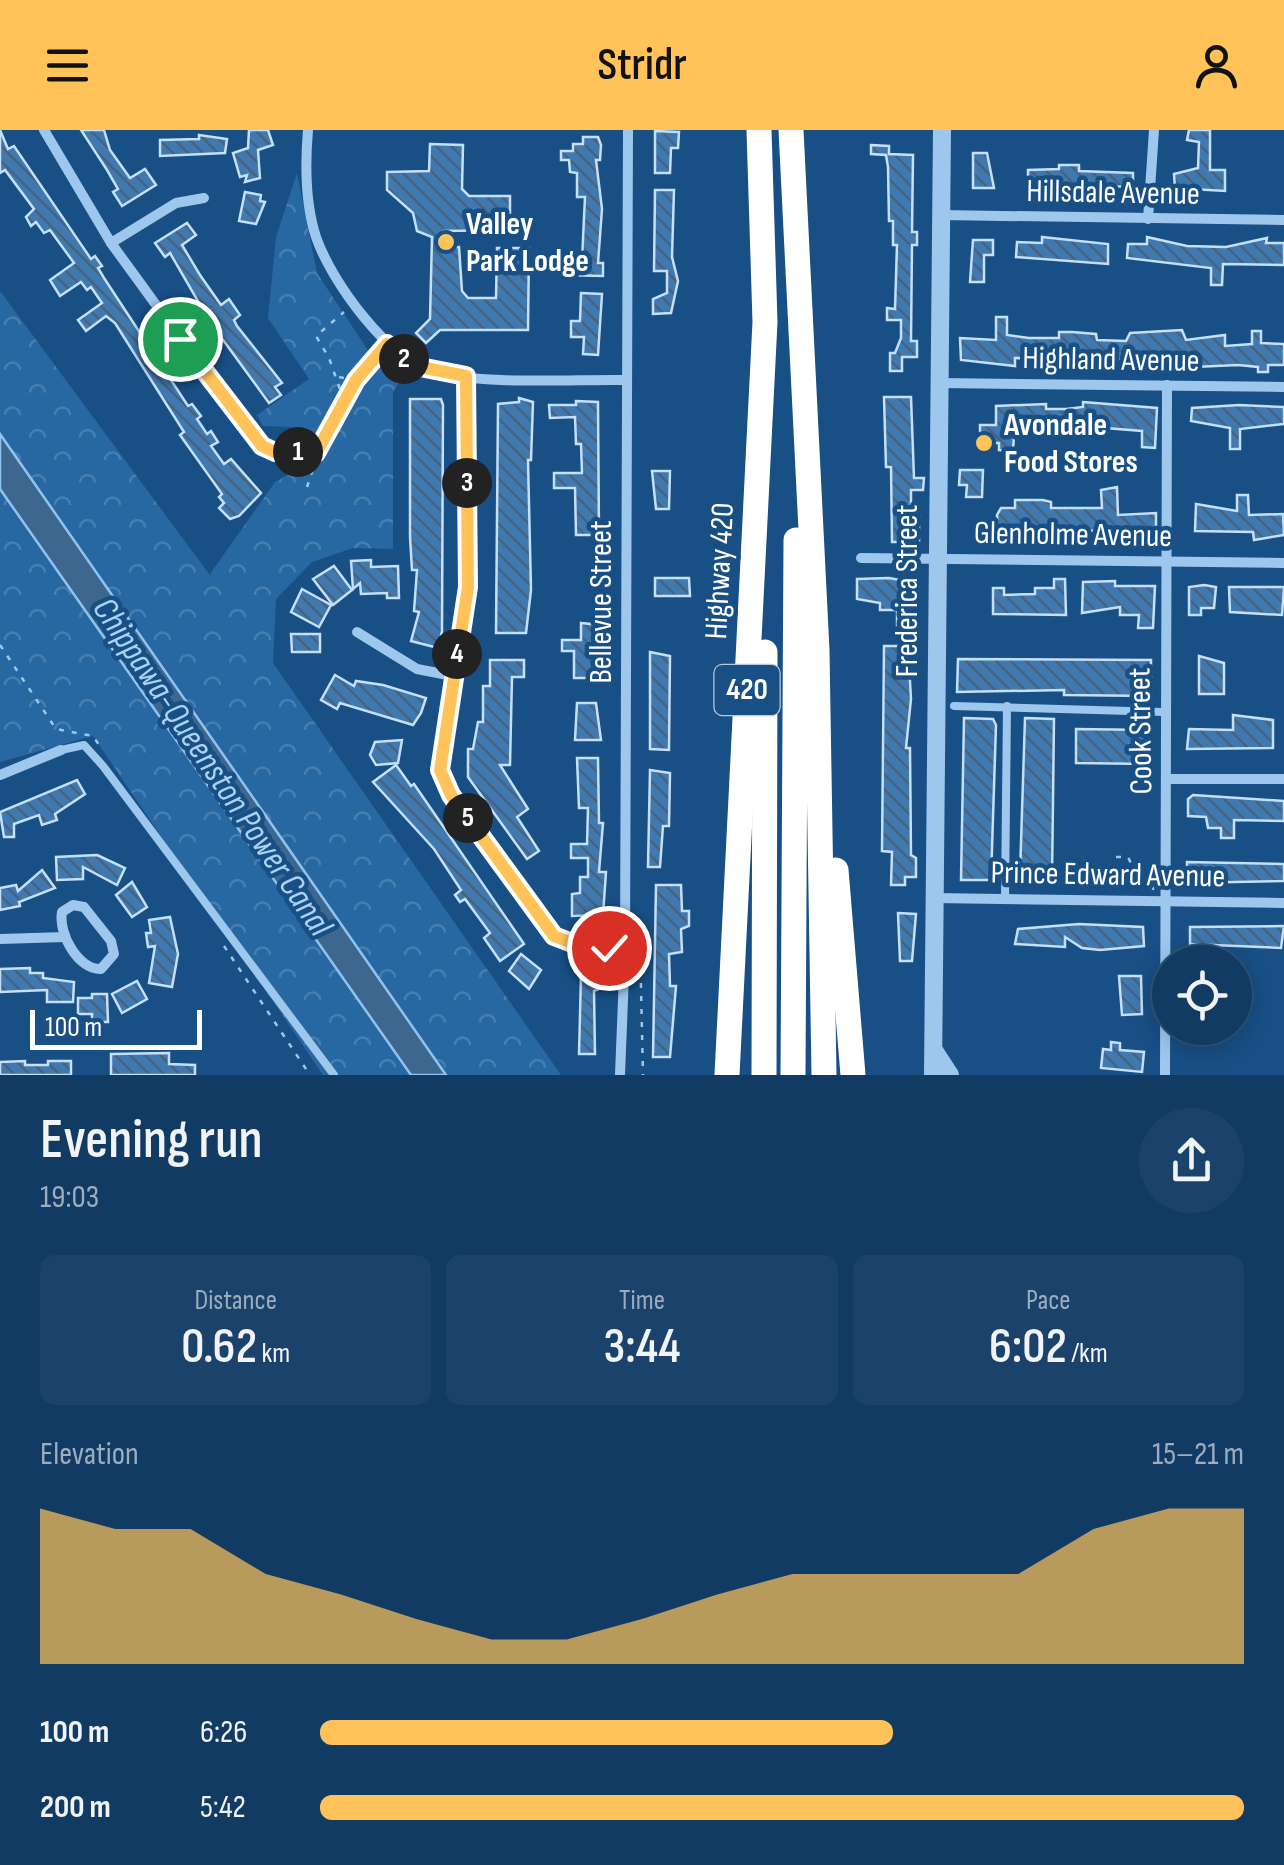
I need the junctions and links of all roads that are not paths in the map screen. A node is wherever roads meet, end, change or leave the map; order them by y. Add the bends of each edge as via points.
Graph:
1 (44, 130) edge
2 (308, 130) edge
3 (628, 130) edge
4 (759, 130) edge
5 (790, 130) edge
6 (942, 130) edge
7 (1154, 130) edge
8 (204, 198) dead end
9 (940, 215) junction
10 (1148, 218) junction
11 (1284, 220) edge
12 (111, 244) junction
13 (797, 250) junction
14 (765, 322) junction
15 (466, 376) junction
16 (627, 380) junction
17 (938, 382) junction
18 (1167, 386) junction
19 (1284, 387) edge
20 (275, 452) road end
21 (861, 558) dead end
22 (936, 559) junction
23 (1166, 562) junction
24 (1284, 562) edge
25 (357, 632) dead end
26 (817, 650) junction
27 (453, 676) junction
28 (954, 706) dead end
29 (1007, 706) junction
30 (1164, 712) junction
31 (61, 750) joint
32 (0, 776) edge
33 (1168, 779) junction
34 (1284, 779) edge
35 (932, 898) junction
36 (1005, 898) junction
37 (1166, 902) junction
38 (1284, 903) edge
39 (66, 938) junction
40 (0, 939) edge
41 (625, 948) junction
42 (935, 1052) junction
43 (334, 1075) edge
44 (620, 1075) edge
45 (727, 1075) edge
46 (764, 1075) edge
47 (793, 1075) edge
48 (824, 1075) edge
49 (853, 1075) edge
50 (933, 1075) edge
51 (950, 1075) edge
52 (1165, 1075) edge

1 - 12 street
2 - 15 street via 306,178 316,238 356,304 387,344 415,366
3 - 16 street, Bellevue Street
4 - 14 highway, Highway 420 / 420
5 - 13 highway, 420
6 - 9 street, Frederica Street
7 - 10 street
8 - 12 street via 176,202
9 - 10 street, Hillsdale Avenue
9 - 17 street, Frederica Street
10 - 11 street, Hillsdale Avenue
12 - 20 street via 250,434
13 - 26 highway, 420
13 - 47 highway
14 - 45 highway, Highway 420 / 420
14 - 46 highway
15 - 16 street
15 - 27 street via 468,587
16 - 41 street, Bellevue Street
17 - 18 street, Highland Avenue
17 - 22 street, Frederica Street
18 - 19 street, Highland Avenue
18 - 23 street, Cook Street
21 - 22 street, Glenholme Avenue
22 - 23 street, Glenholme Avenue
22 - 35 street, Frederica Street
23 - 24 street, Glenholme Avenue
23 - 30 street, Cook Street
25 - 27 street via 417,669
26 - 48 highway, 420
26 - 49 highway
27 - 41 street via 440,770 451,795 554,936 580,946
28 - 29 lane
29 - 30 lane
29 - 36 lane
30 - 33 street, Cook Street
31 - 32 street
31 - 43 lane via 84,745 104,766
33 - 34 street
33 - 37 street, Cook Street
35 - 36 street, Prince Edward Avenue
35 - 42 street, Frederica Street
36 - 37 street, Prince Edward Avenue
37 - 38 street, Prince Edward Avenue
37 - 52 street, Cook Street
39 - 39 street via 92,969 110,964 111,941 84,906 62,912
39 - 40 street
41 - 44 street, Bellevue Street
42 - 50 street, Frederica Street
42 - 51 street

